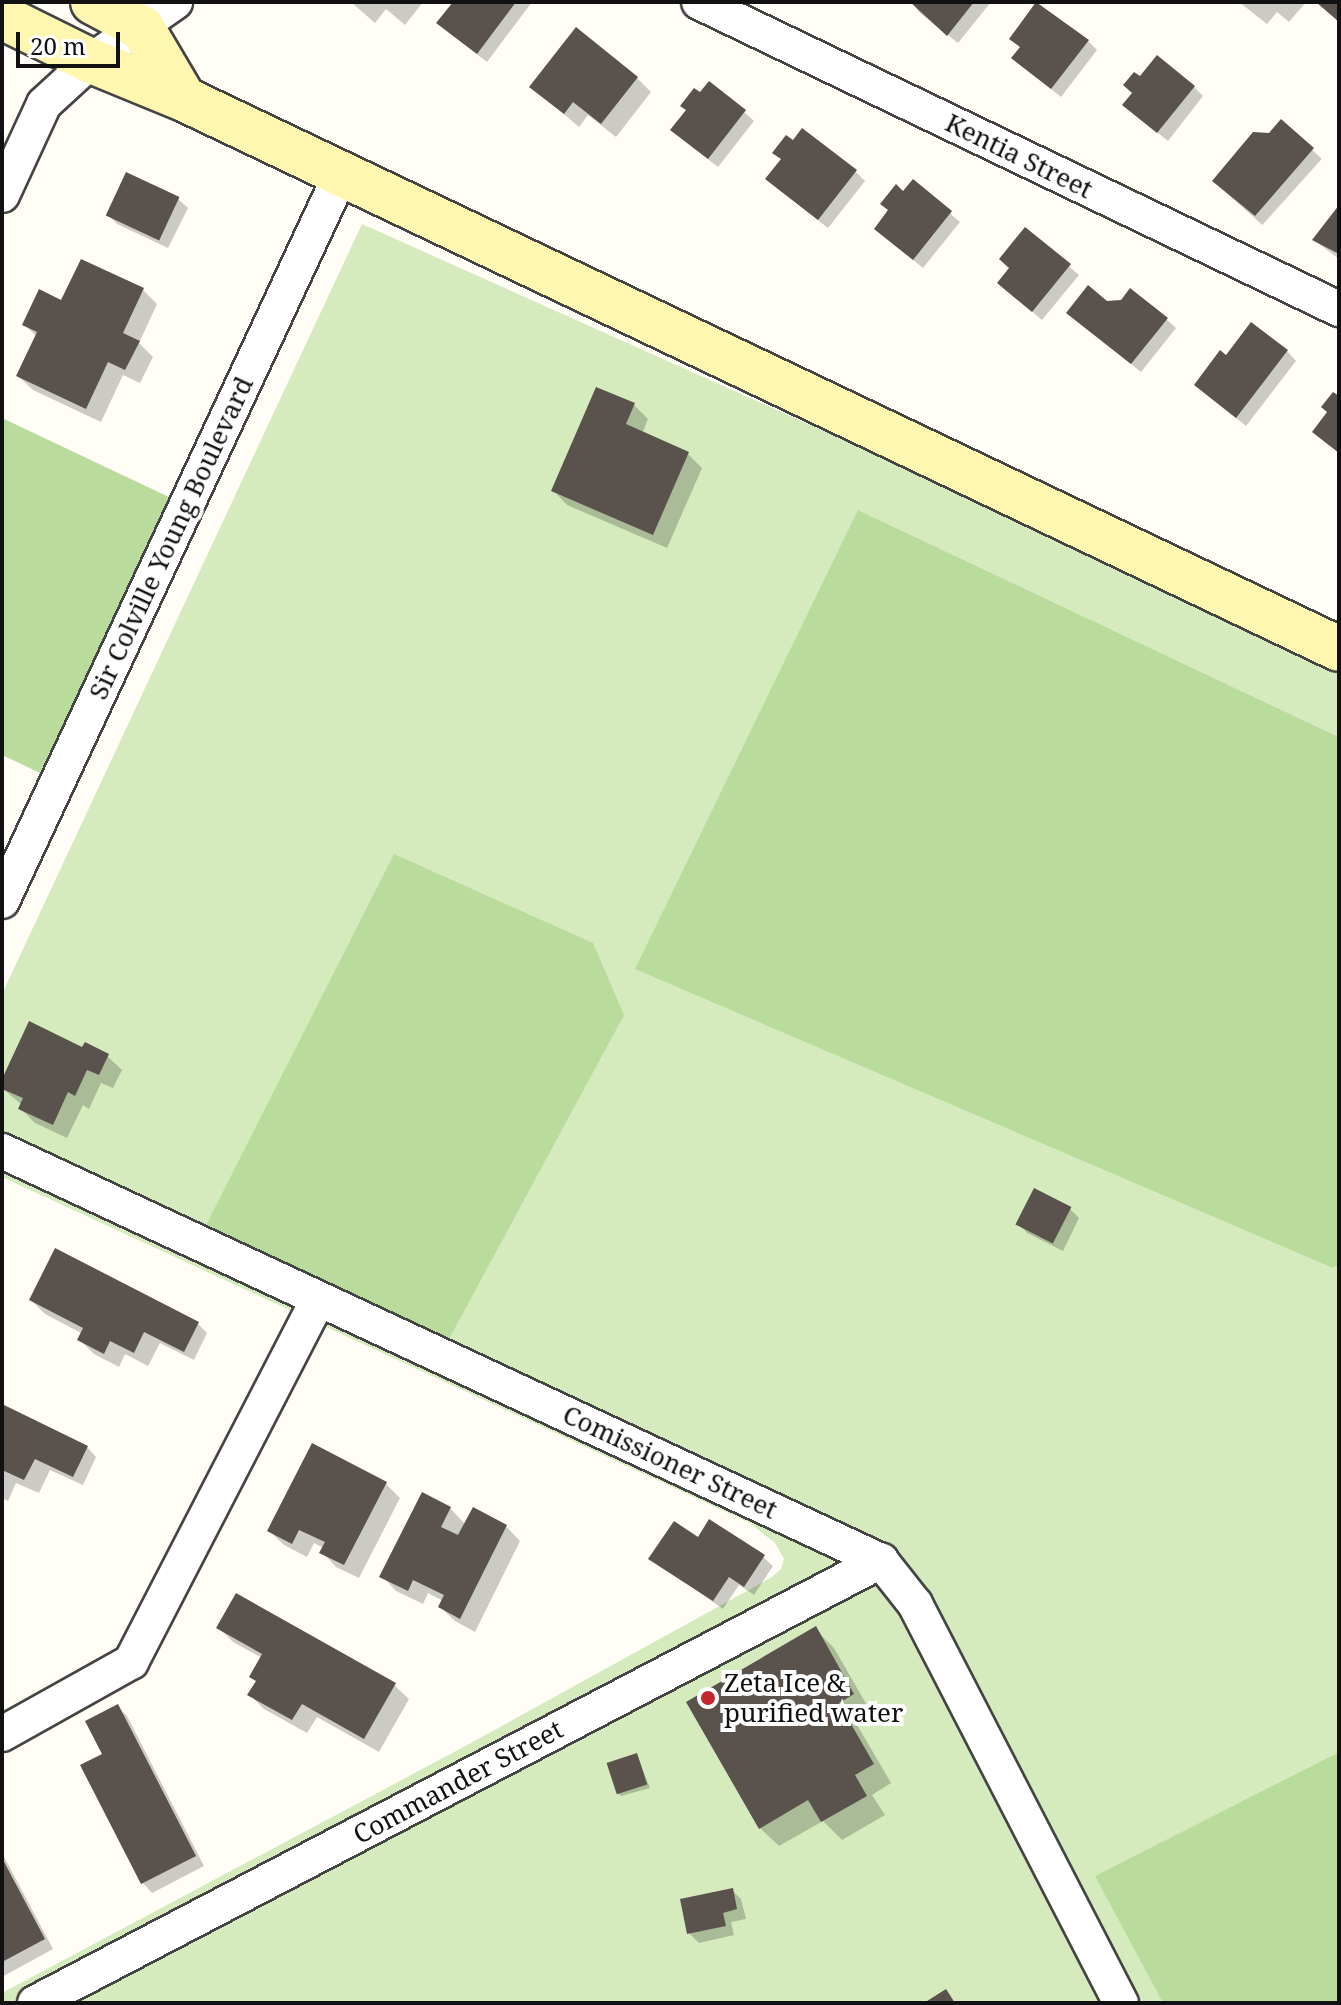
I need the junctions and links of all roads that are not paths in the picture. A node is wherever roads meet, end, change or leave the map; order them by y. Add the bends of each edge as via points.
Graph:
1 (93, 2) edge
2 (699, 2) edge
3 (158, 15) edge
4 (2, 17) edge
5 (91, 61) junction
6 (184, 99) junction
7 (341, 174) junction
8 (2, 195) edge
9 (1339, 309) edge
10 (1339, 649) edge
11 (2, 901) edge
12 (2, 1151) edge
13 (318, 1299) junction
14 (881, 1561) junction
15 (2, 1734) edge
16 (35, 2003) edge
17 (1121, 2003) edge

1 - 3 street
2 - 9 street, Kentia Street
3 - 5 street
3 - 6 street
4 - 5 street
5 - 6 street
5 - 8 street via 44,104
6 - 7 street
7 - 10 street
7 - 11 street, Sir Colville Young Boulevard
12 - 13 street, Comissioner Street
13 - 14 street, Comissioner Street
13 - 15 street via 131,1662
14 - 16 street, Commander Street
14 - 17 street, Comissioner Street via 915,1604

